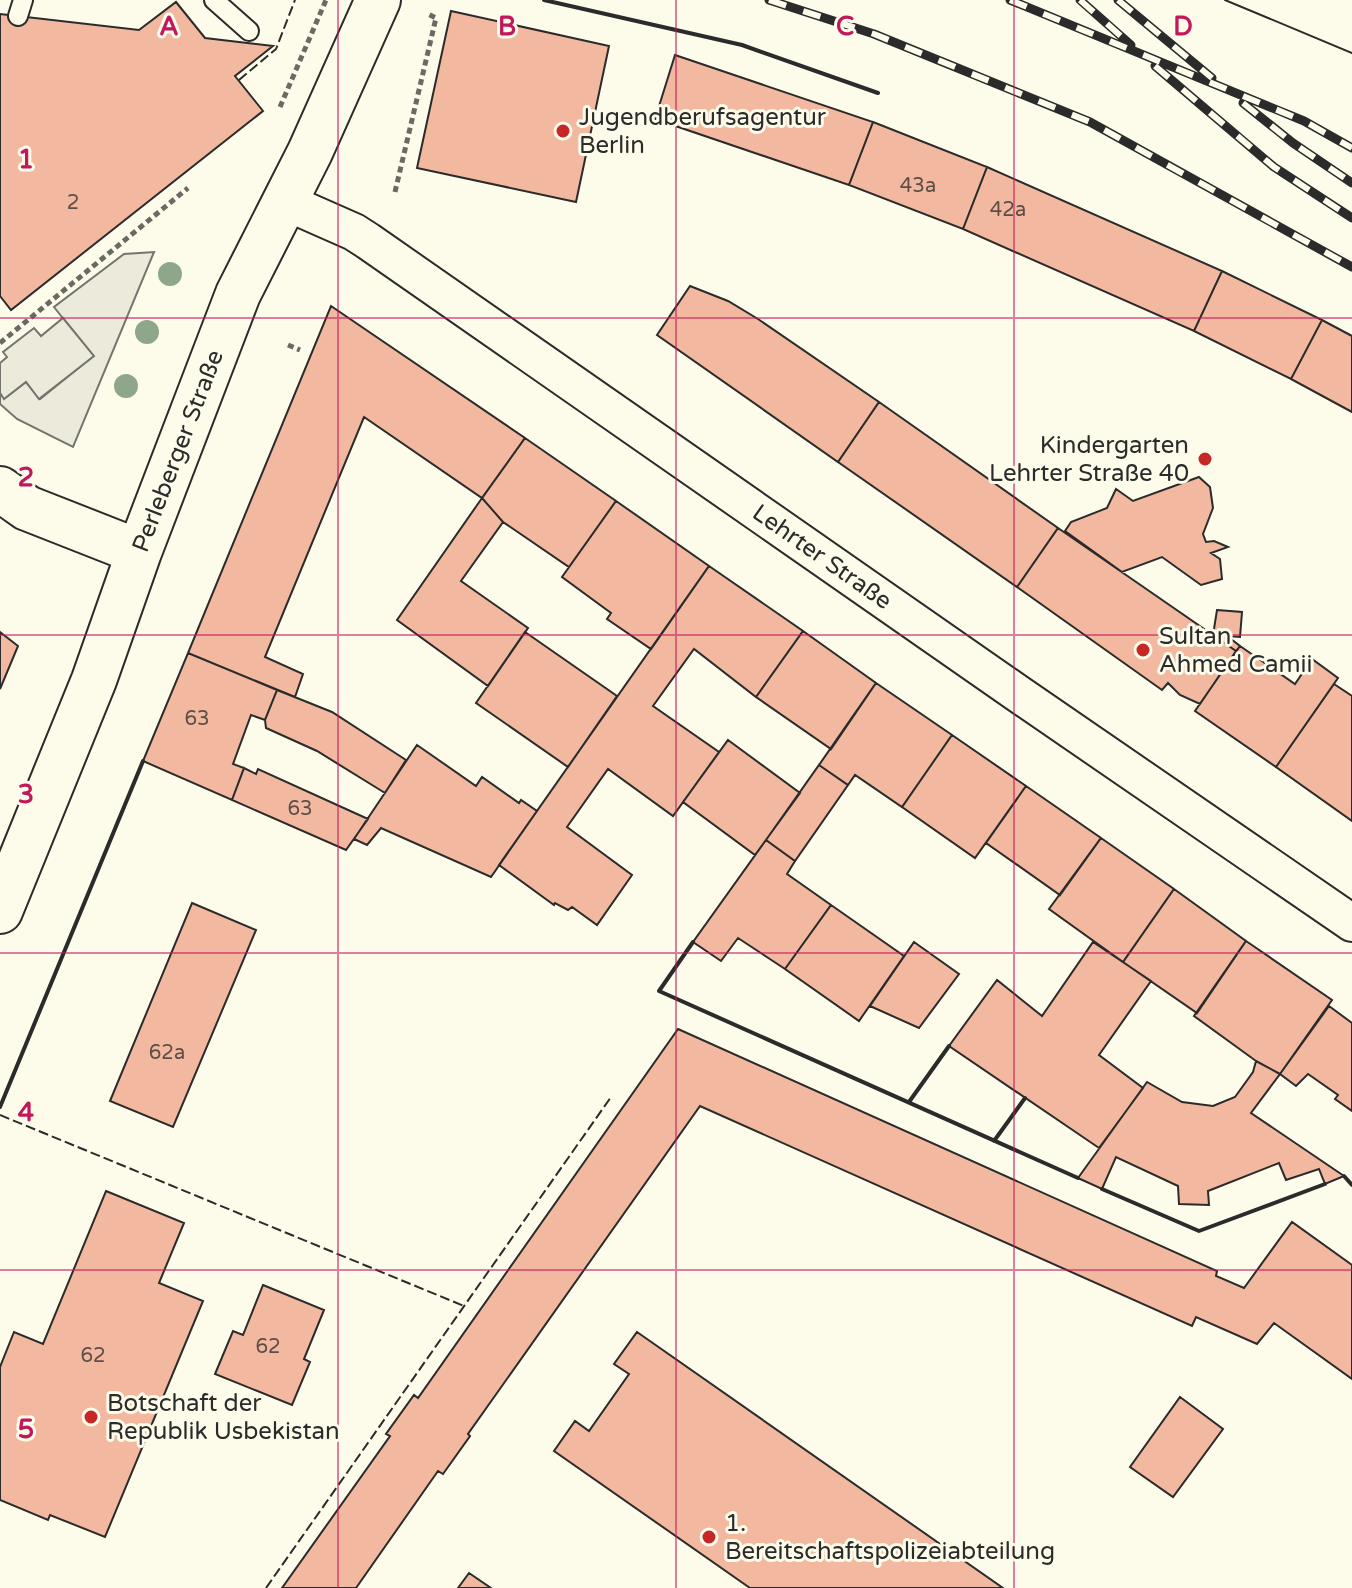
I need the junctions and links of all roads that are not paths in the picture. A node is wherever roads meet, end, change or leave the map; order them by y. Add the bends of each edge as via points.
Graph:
1 (214, 0) edge
2 (378, 0) edge
3 (249, 31) dead end
4 (286, 202) junction
5 (0, 489) edge
6 (139, 552) junction
7 (6, 894) edge
8 (1352, 923) edge

1 - 3 lane
2 - 4 main road, Perleberger Straße
4 - 6 main road, Perleberger Straße via 249,269
4 - 8 street, Lehrter Straße via 368,241
5 - 6 main road via 27,508
6 - 7 main road, Perleberger Straße via 94,680

